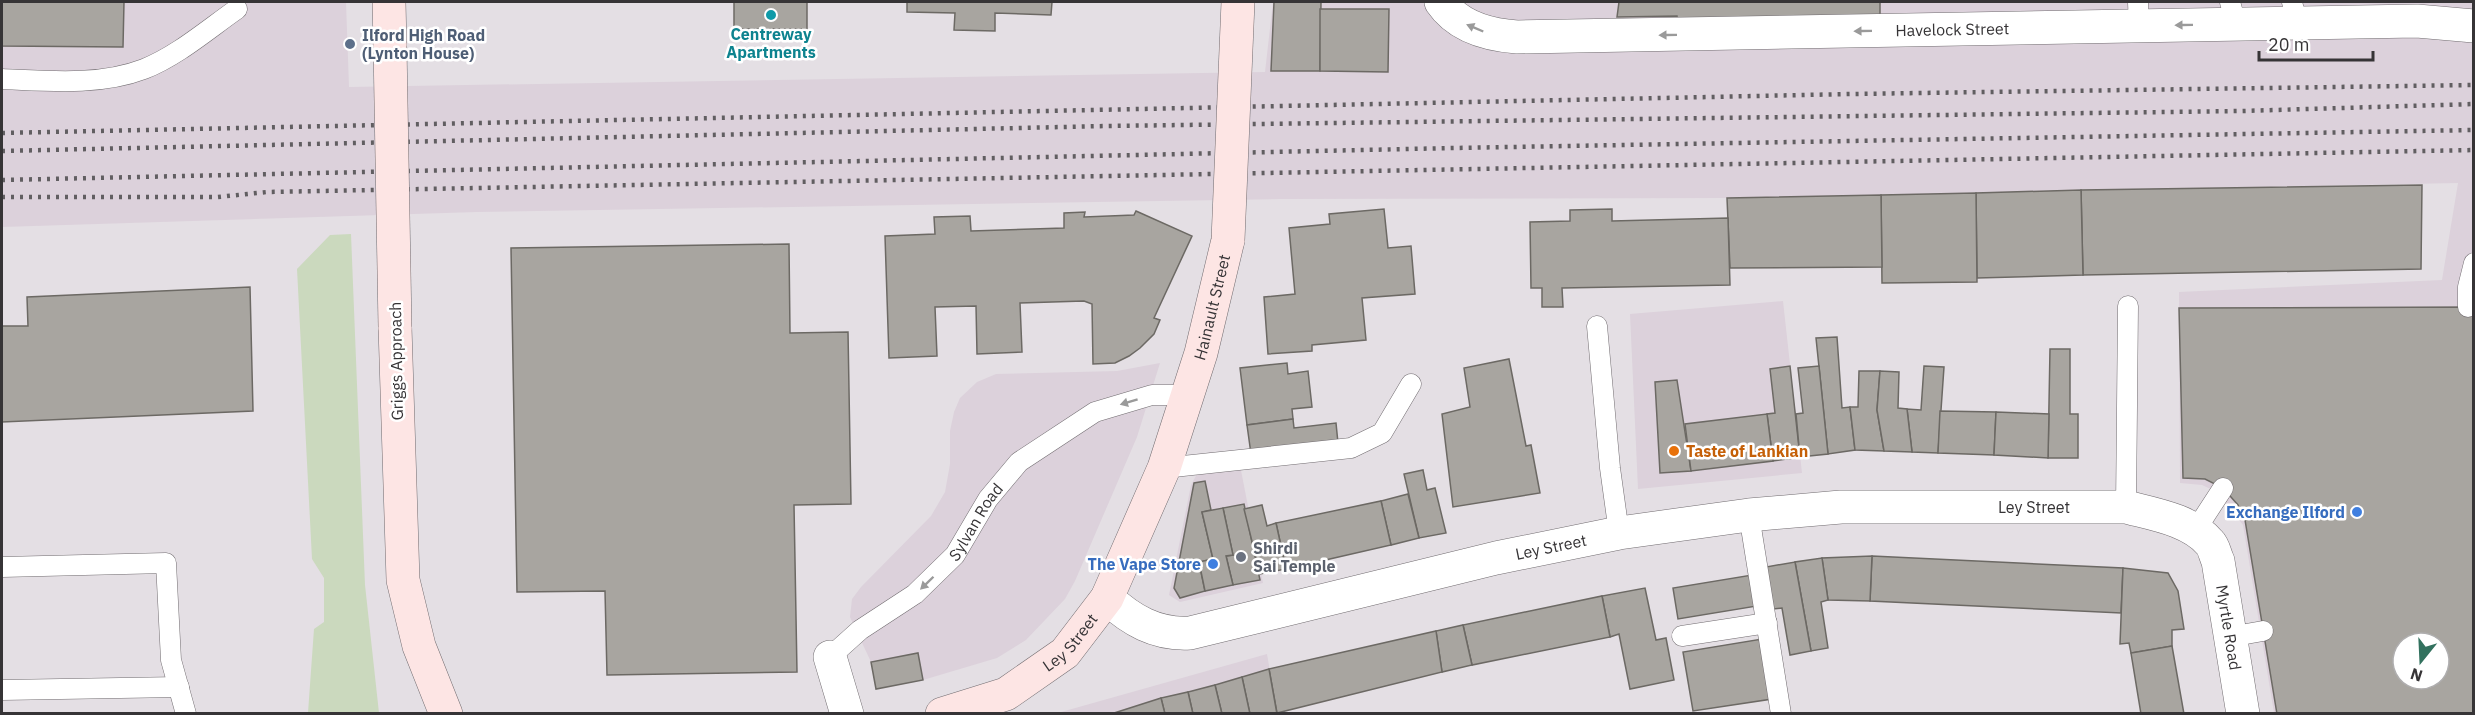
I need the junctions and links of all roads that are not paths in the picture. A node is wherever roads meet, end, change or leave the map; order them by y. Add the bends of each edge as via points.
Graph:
1 (389, 2) edge
2 (1238, 2) edge
3 (1441, 2) edge
4 (237, 9) dead end
5 (2412, 11) edge
6 (2295, 12) edge
7 (2344, 12) edge
8 (2233, 13) edge
9 (2139, 14) edge
10 (2474, 26) edge
11 (2, 79) edge
12 (2474, 263) edge
13 (2474, 282) edge
14 (2128, 306) dead end
15 (2470, 307) edge
16 (1597, 326) dead end
17 (1412, 384) dead end
18 (1186, 395) junction
19 (1164, 468) junction
20 (2223, 488) dead end
21 (2126, 507) junction
22 (1749, 515) junction
23 (1619, 533) junction
24 (2203, 537) junction
25 (2, 567) edge
26 (1107, 598) junction
27 (1767, 623) junction
28 (2263, 631) dead end
29 (1682, 636) dead end
30 (2229, 637) junction
31 (830, 657) joint
32 (179, 687) junction
33 (2, 690) edge
34 (186, 714) edge
35 (446, 714) edge
36 (847, 714) edge
37 (942, 714) edge
38 (1781, 714) edge
39 (2243, 714) edge

1 - 35 street, Griggs Approach, bridge via 403,580 418,646
2 - 18 street, Hainault Street, bridge via 1228,240 1201,353
9 -> 3 street, Havelock Street via 1517,37 1491,35 1463,23
4 - 11 lane via 144,69 115,77 59,81
5 - 7 street, Havelock Street
5 - 10 street, Havelock Street
6 - 7 street, Havelock Street
6 - 8 street, Havelock Street
8 -> 9 street, Havelock Street
12 - 15 lane via 2468,287
13 - 15 lane
14 - 21 lane
16 - 23 lane
17 - 19 lane via 1382,433 1351,448
18 - 19 street, Hainault Street
18 -> 31 lane, Sylvan Road via 1152,395 1095,412 1018,462 988,499 955,555 915,594 860,630
19 - 26 street, Hainault Street
20 - 24 lane
21 - 22 street, Ley Street via 1841,507
21 - 24 street, Ley Street via 2161,516
22 - 23 street, Ley Street
22 - 27 lane
23 - 26 street, Ley Street via 1496,558 1190,633 1171,634 1153,628 1122,612
24 - 30 street, Myrtle Road via 2218,561
25 - 32 lane via 166,563 168,633
26 - 37 street, Ley Street via 1065,653 1006,693
27 - 29 lane
27 - 38 lane
28 - 30 lane
30 - 39 street, Myrtle Road
31 - 36 street, Sylvan Road
32 - 33 lane
32 - 34 lane

